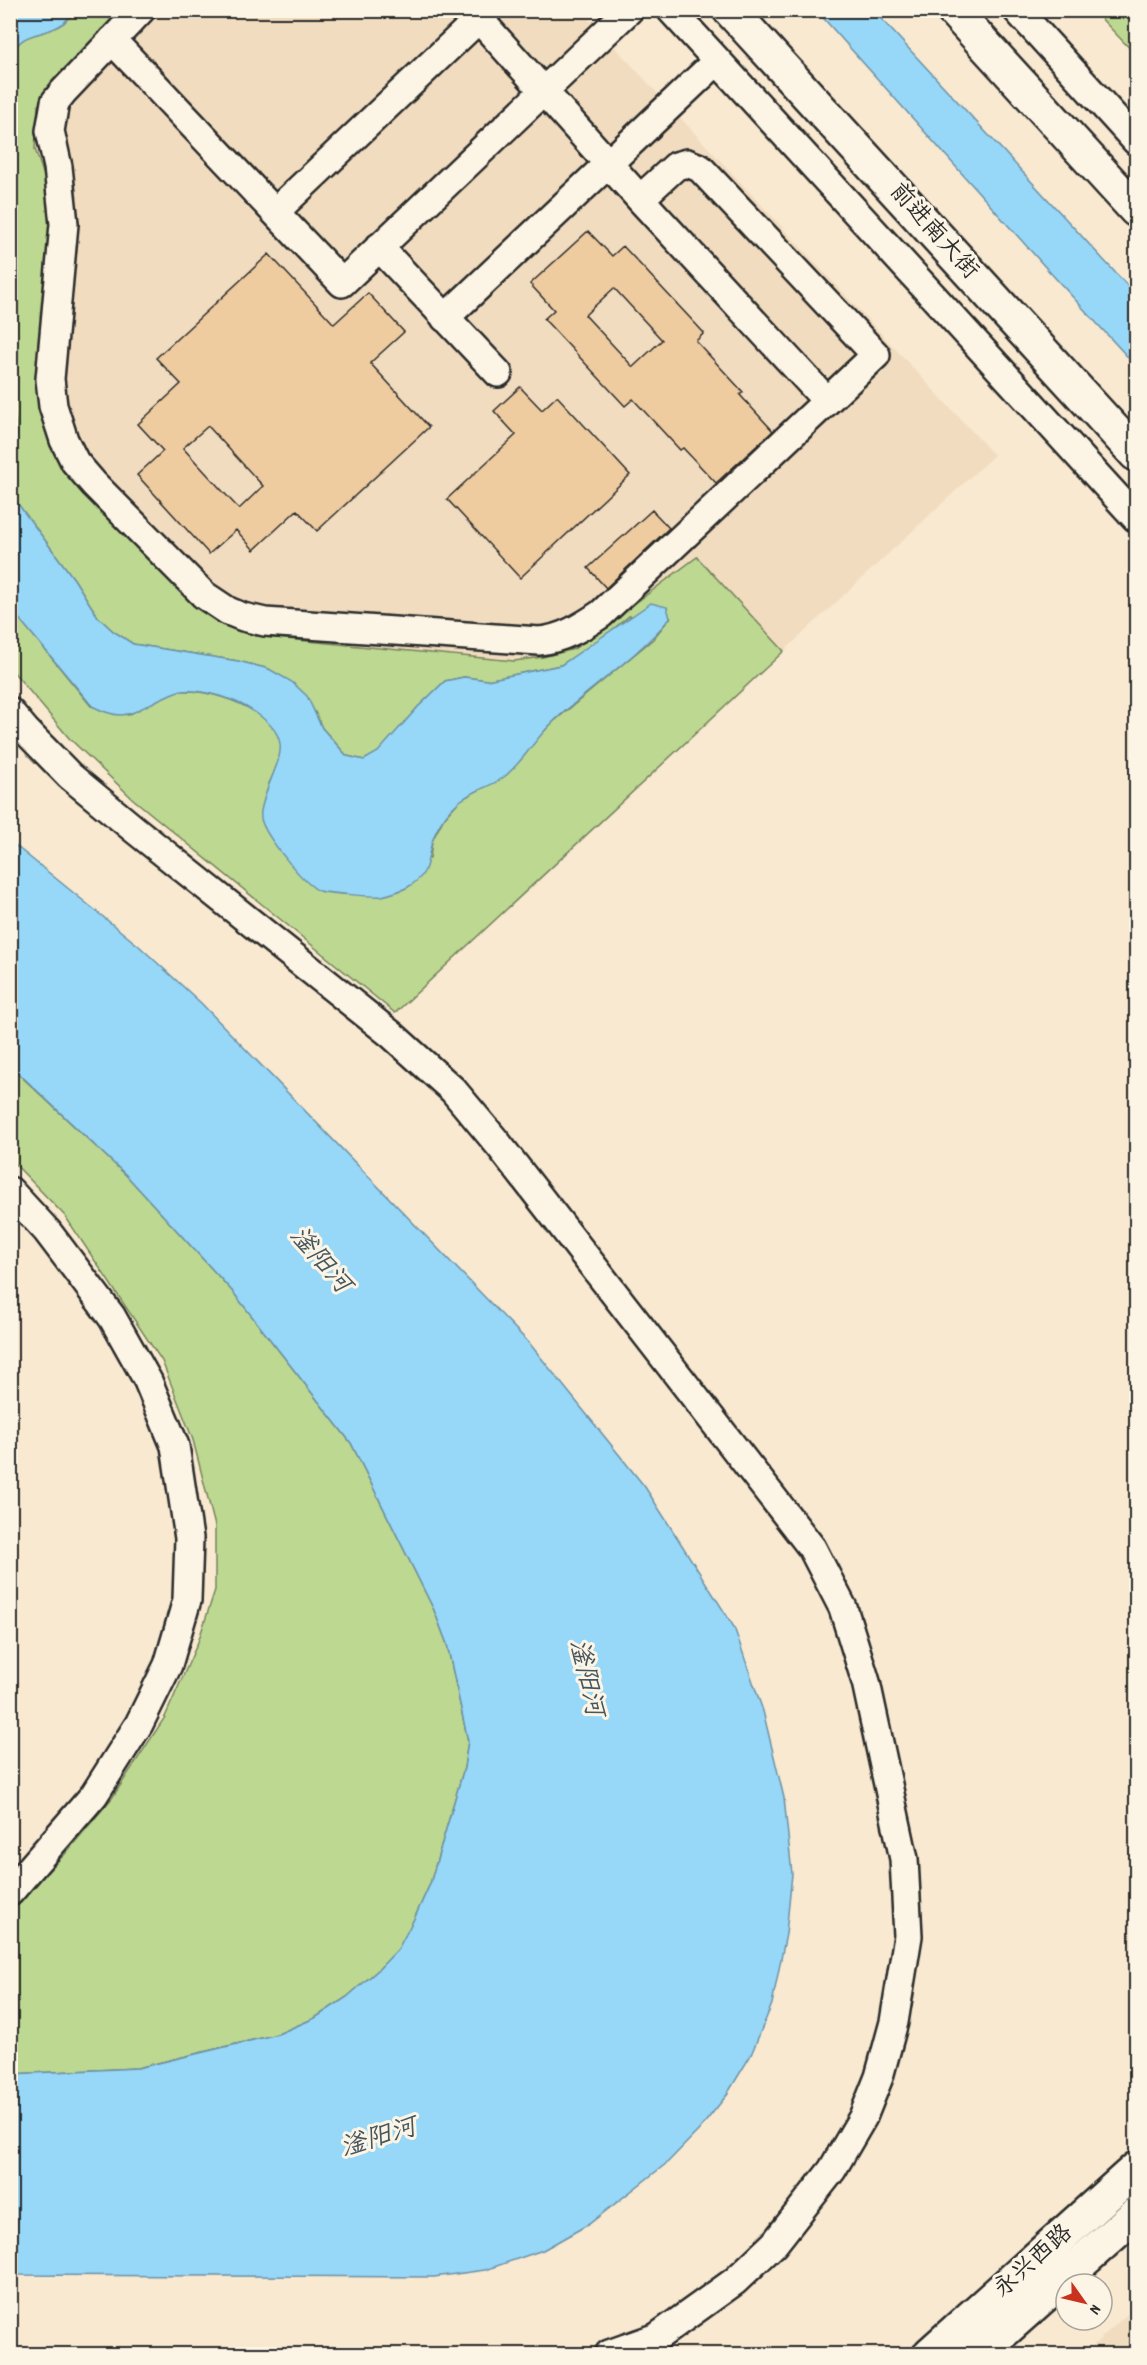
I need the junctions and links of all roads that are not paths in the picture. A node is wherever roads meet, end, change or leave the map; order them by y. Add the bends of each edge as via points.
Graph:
1 (141, 10) edge
2 (629, 10) edge
3 (671, 10) edge
4 (730, 10) edge
5 (953, 10) edge
6 (1017, 10) edge
7 (479, 14) edge
8 (112, 40) junction
9 (717, 61) junction
10 (543, 92) junction
11 (1137, 141) edge
12 (608, 164) junction
13 (640, 199) junction
14 (1137, 210) edge
15 (275, 212) junction
16 (379, 247) junction
17 (446, 318) junction
18 (498, 373) dead end
19 (827, 401) junction
20 (1137, 454) edge
21 (1137, 518) edge
22 (10, 712) edge
23 (10, 1191) edge
24 (10, 1892) edge
25 (1137, 2169) edge
26 (1137, 2214) edge
27 (609, 2355) edge
28 (930, 2355) edge
29 (978, 2355) edge

1 - 8 street
2 - 10 street
3 - 9 street
4 - 20 main road, 前进南大街
5 - 14 main road
6 - 11 street
7 - 10 street
7 - 15 street
8 - 15 street
8 - 19 street via 63,92 52,114 50,131 64,224 50,379 52,406 75,462 204,595 228,611 266,622 551,640 601,614
9 - 12 street
9 - 21 street
10 - 12 street
10 - 16 street
12 - 13 street
12 - 17 street
13 - 19 street
13 - 19 street via 676,166 687,163 700,168 876,355
15 - 16 street via 342,283
16 - 17 street
17 - 18 street
22 - 27 street via 70,776 392,1035 453,1090 812,1548 843,1608 866,1682 904,1859 908,1936 894,2022 879,2077 863,2117 832,2170 774,2244 735,2281 657,2337
23 - 24 street via 47,1231 112,1317 148,1381 175,1446 189,1538 187,1600 168,1665 139,1724 94,1795
25 - 28 main road, 永兴西路
26 - 29 main road, 永兴西路

